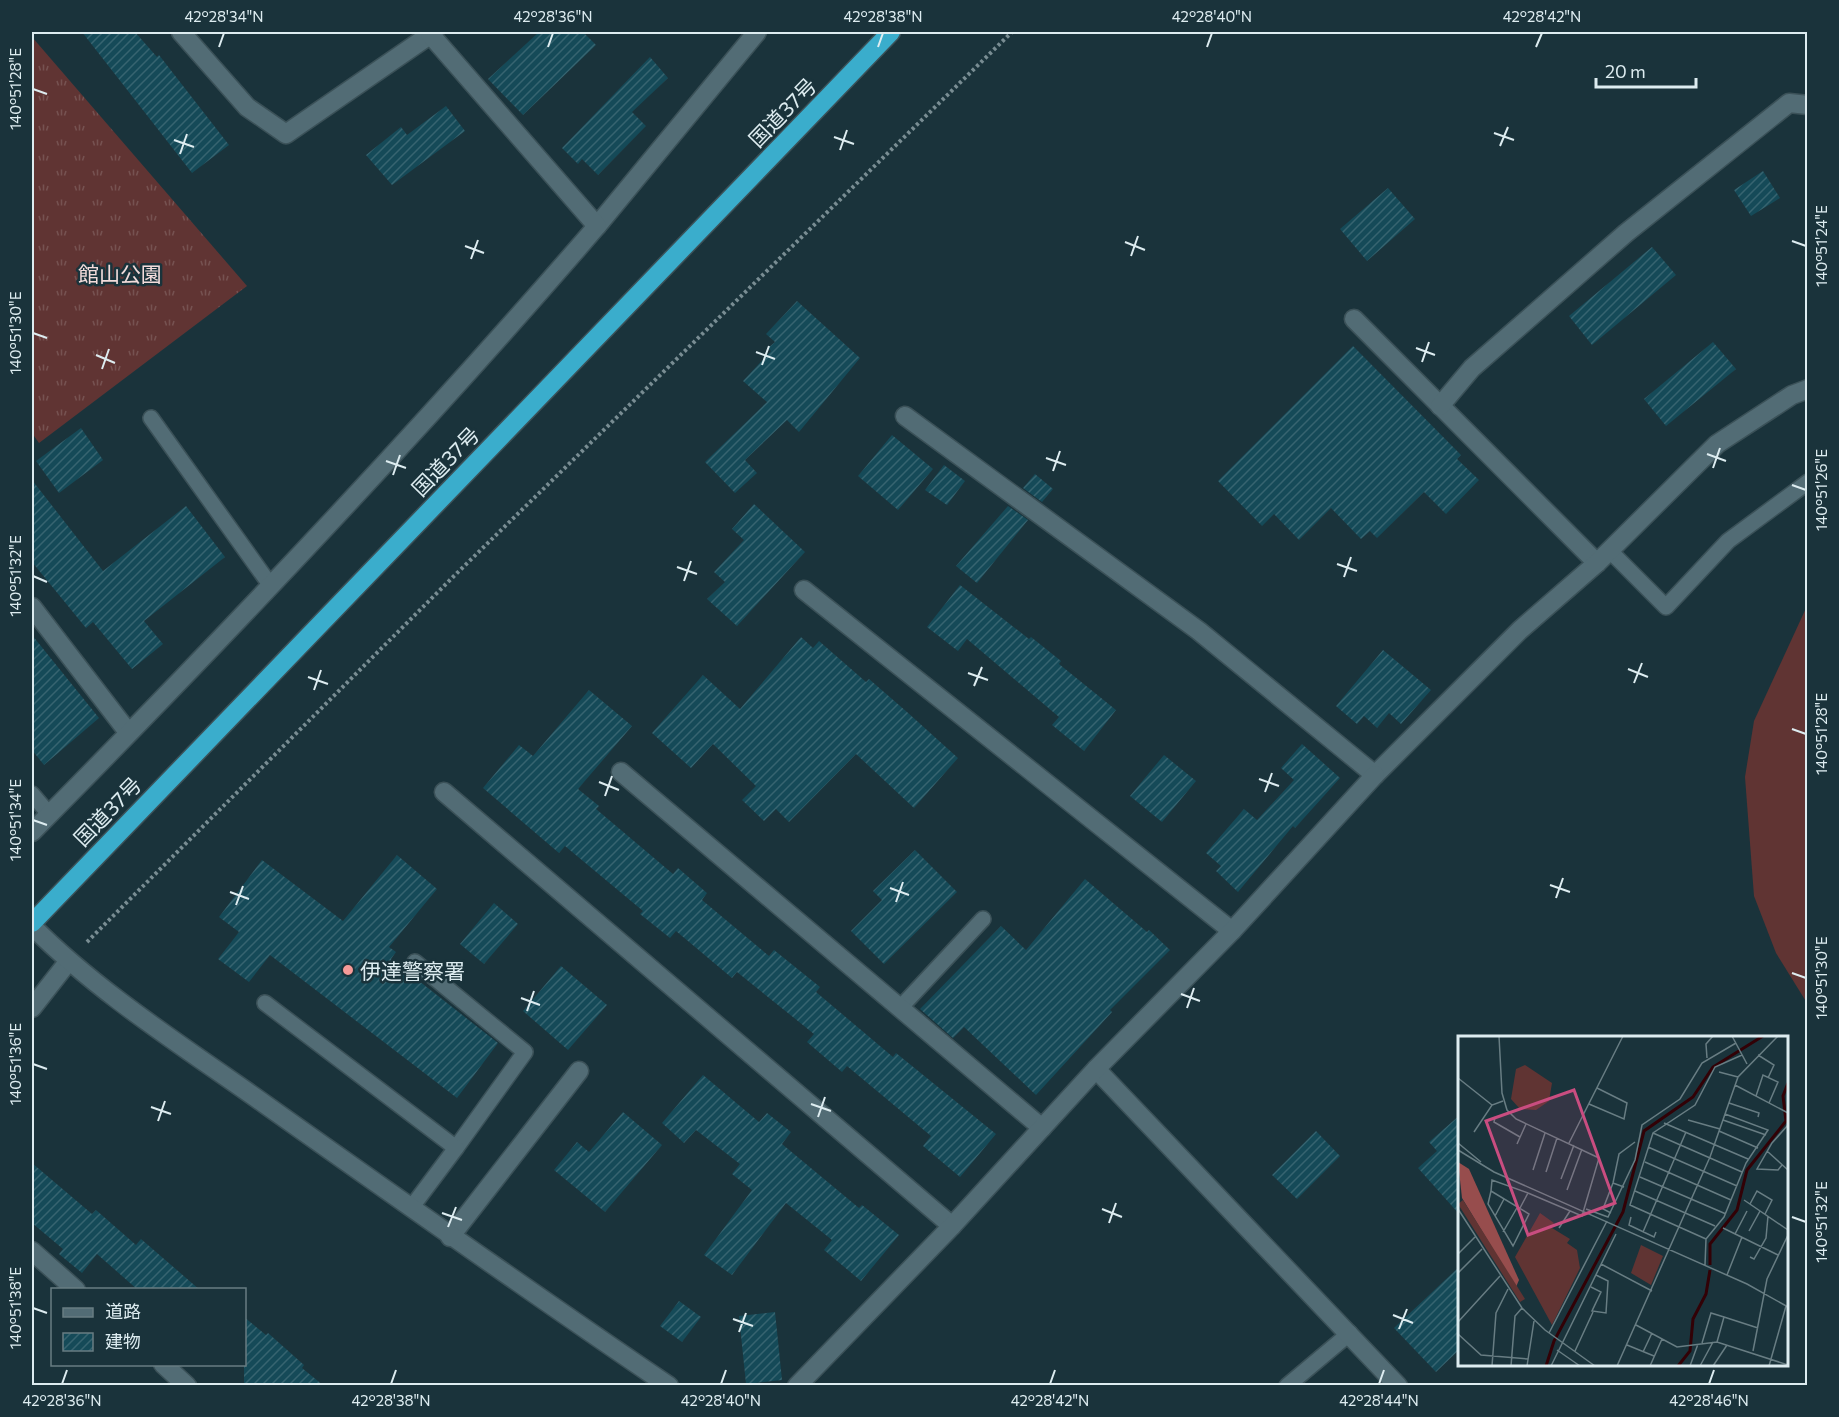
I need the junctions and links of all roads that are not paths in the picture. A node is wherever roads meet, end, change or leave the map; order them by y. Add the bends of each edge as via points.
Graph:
1 (181, 32) edge
2 (758, 32) edge
3 (891, 32) edge
4 (432, 33) edge
5 (1808, 105) edge
6 (597, 226) junction
7 (1354, 319) dead end
8 (1808, 389) edge
9 (1440, 406) junction
10 (905, 416) dead end
11 (151, 418) dead end
12 (1808, 482) edge
13 (1603, 556) junction
14 (271, 586) junction
15 (804, 590) dead end
16 (32, 607) edge
17 (129, 732) junction
18 (621, 772) dead end
19 (1375, 775) junction
20 (444, 792) dead end
21 (32, 794) edge
22 (50, 814) junction
23 (32, 832) edge
24 (982, 919) dead end
25 (32, 925) edge
26 (1232, 931) junction
27 (68, 962) junction
28 (416, 962) dead end
29 (265, 1003) dead end
30 (32, 1008) edge
31 (900, 1008) junction
32 (1096, 1069) junction
33 (579, 1071) dead end
34 (1041, 1128) junction
35 (456, 1148) junction
36 (411, 1208) junction
37 (952, 1226) junction
38 (450, 1237) junction
39 (32, 1251) edge
40 (74, 1288) edge
41 (1350, 1333) junction
42 (164, 1366) edge
43 (187, 1386) edge
44 (669, 1386) edge
45 (797, 1386) edge
46 (1287, 1386) edge
47 (1398, 1386) edge

1 - 4 street via 247,107 286,134
2 - 6 street
3 - 25 highway, 国道37号
4 - 6 street
5 - 9 street via 1789,103 1626,233 1472,368
6 - 14 street
7 - 9 street
8 - 13 street via 1791,395 1717,444
9 - 13 street
10 - 19 street via 1199,631
11 - 14 lane
12 - 13 lane via 1728,541 1666,607
13 - 19 street via 1520,630
14 - 17 street
15 - 26 street
16 - 17 street
17 - 22 street
18 - 31 street
19 - 26 street
20 - 37 street
21 - 22 lane
22 - 23 street
24 - 31 lane
25 - 27 street
26 - 32 street
27 - 30 street
27 - 36 street
28 - 35 lane via 525,1052
29 - 35 lane
31 - 34 street
32 - 34 street
32 - 41 street
33 - 38 street
34 - 37 street
35 - 36 lane
36 - 38 street
37 - 45 street
38 - 44 street
39 - 40 street
41 - 46 lane
41 - 47 street
42 - 43 street

